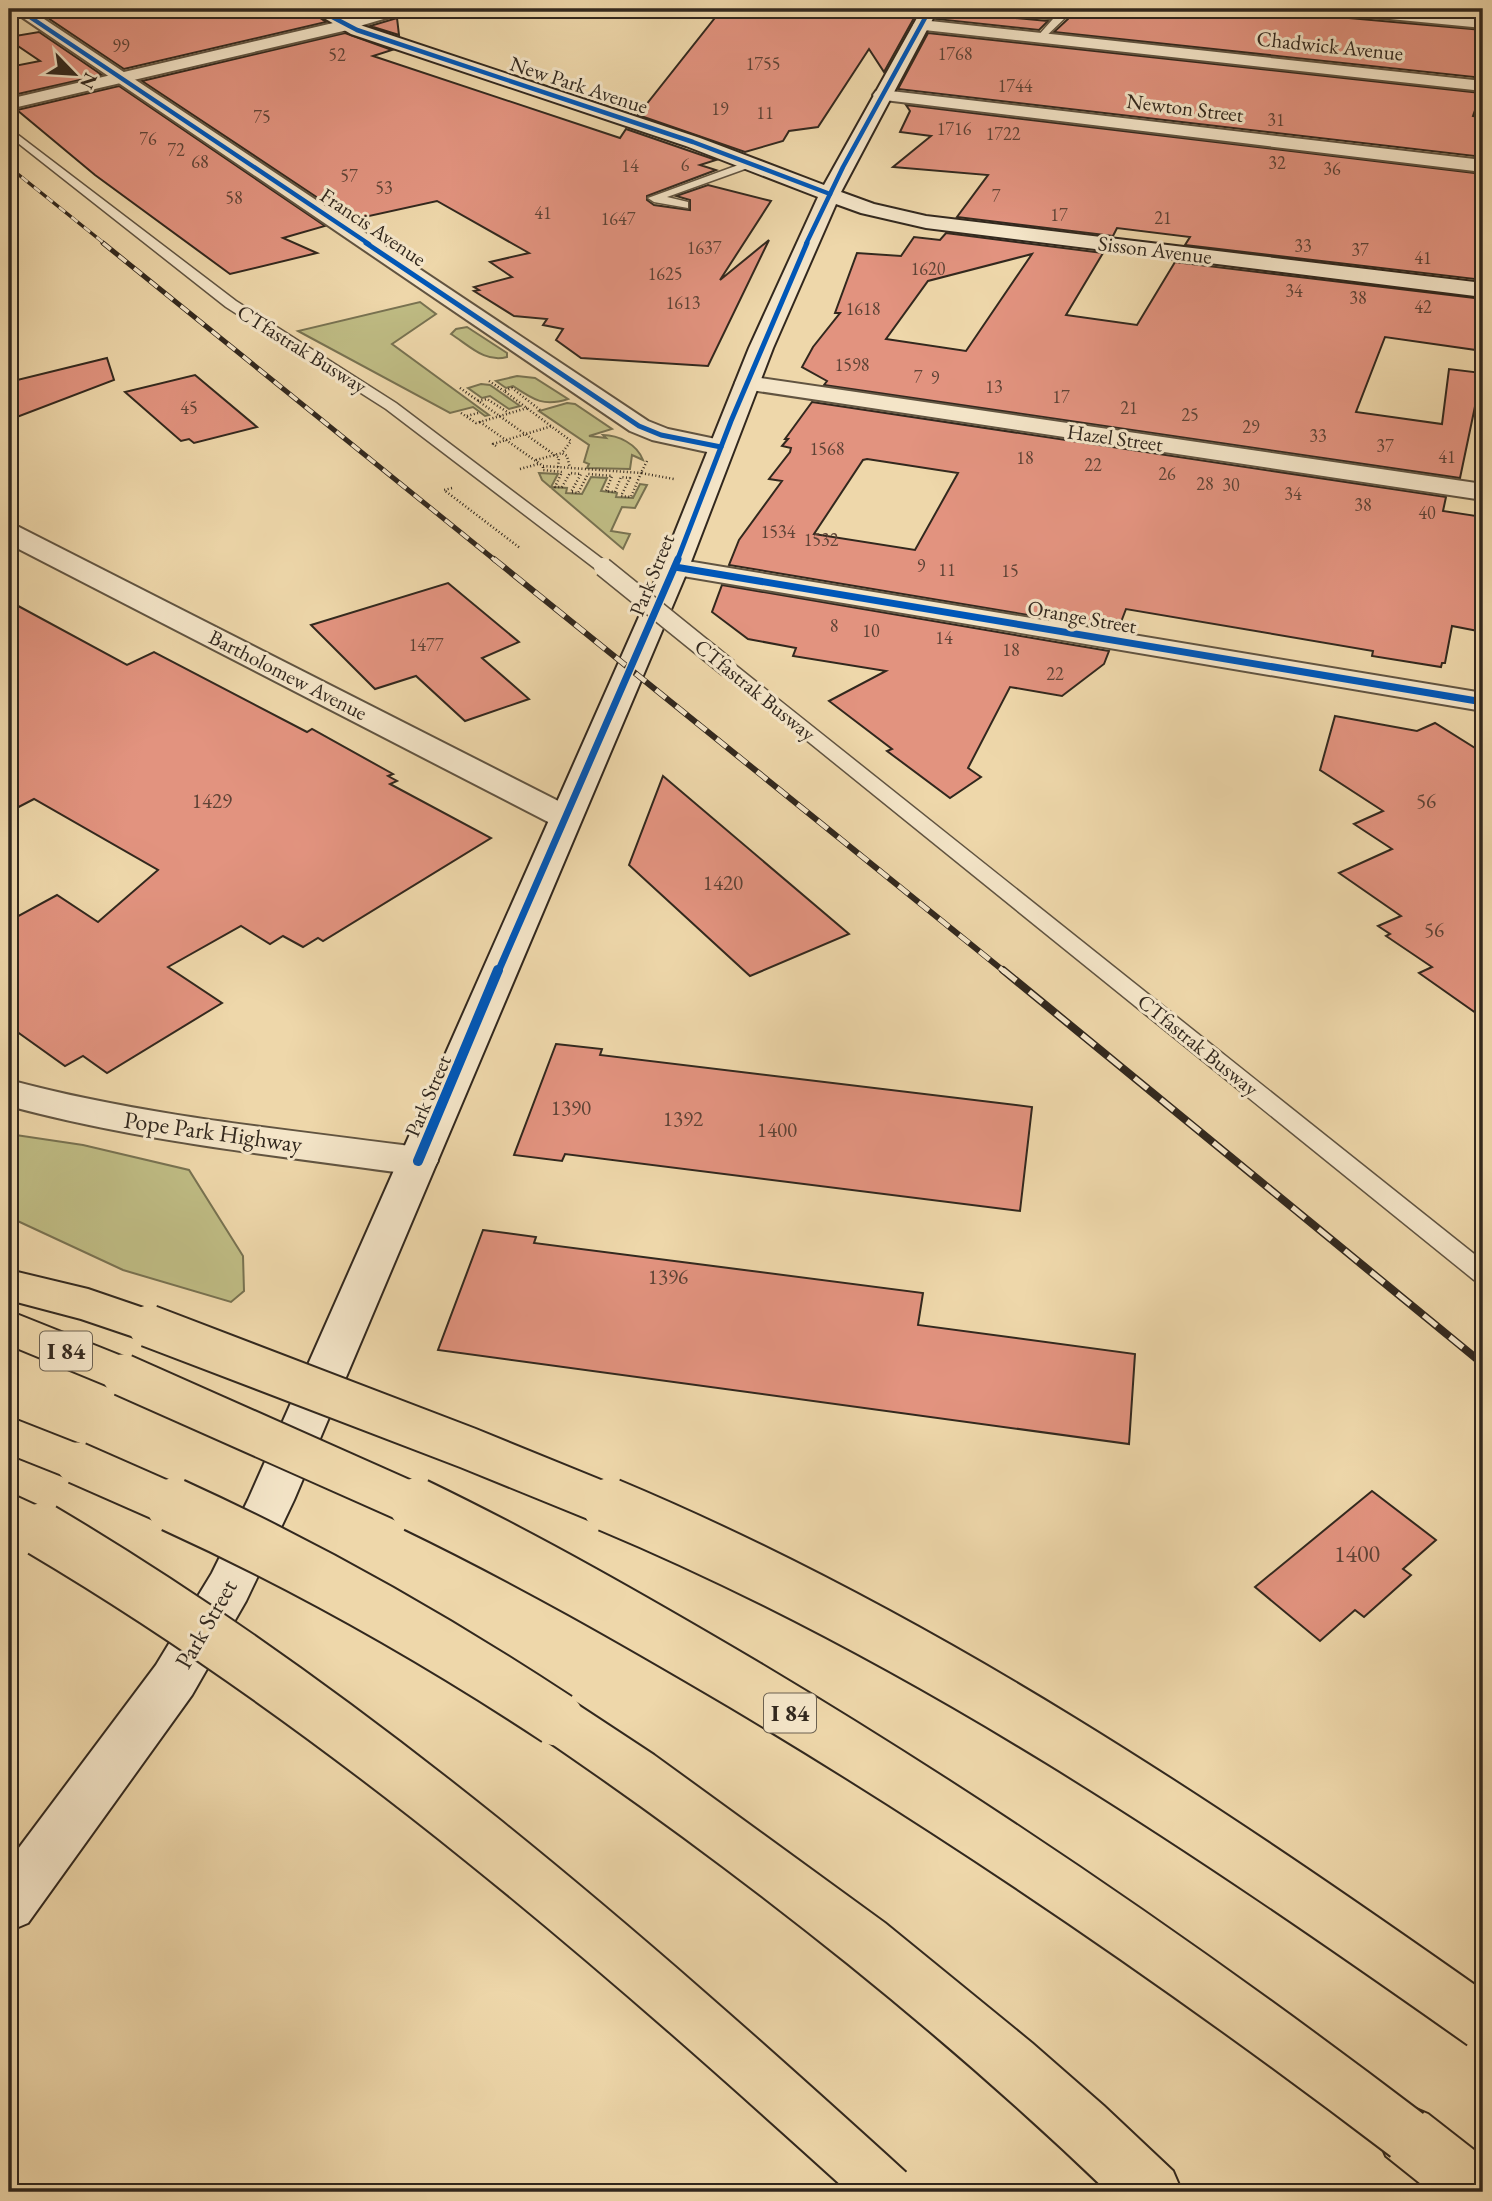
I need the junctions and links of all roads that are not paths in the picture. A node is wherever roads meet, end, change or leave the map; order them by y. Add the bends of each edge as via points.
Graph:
1 (18, 9) edge
2 (317, 9) edge
3 (398, 9) edge
4 (983, 9) edge
5 (1338, 9) edge
6 (925, 17) edge
7 (1483, 23) edge
8 (346, 25) junction
9 (1041, 38) junction
10 (118, 78) junction
11 (1483, 86) edge
12 (882, 95) junction
13 (9, 104) edge
14 (9, 131) edge
15 (751, 163) junction
16 (1483, 166) edge
17 (830, 194) junction
18 (684, 205) dead end
19 (1483, 290) edge
20 (747, 383) junction
21 (721, 447) junction
22 (1483, 492) edge
23 (9, 533) edge
24 (675, 567) junction
25 (1483, 702) edge
26 (566, 818) junction
27 (9, 1094) edge
28 (418, 1161) junction
29 (1483, 1274) edge
30 (9, 1285) edge
31 (9, 1327) edge
32 (9, 1435) edge
33 (25, 1521) edge
34 (9, 1905) edge
35 (1483, 2023) edge
36 (888, 2192) edge
37 (1152, 2192) edge
38 (1479, 2192) edge

1 - 10 street, Francis Avenue
2 - 8 street, New Park Avenue
3 - 8 street
4 - 9 lane via 1061,18
5 - 7 street
6 - 9 street, Chadwick Avenue
6 - 12 street, Park Street
8 - 10 street
8 - 15 street, New Park Avenue
9 - 11 street, Chadwick Avenue
10 - 13 street
10 - 21 street, Francis Avenue via 639,426 671,438
12 - 16 street, Newton Street
12 - 17 street, Park Street
14 - 29 lane, CTfastrak Busway, bridge via 231,304 391,406 568,540
15 - 17 street, New Park Avenue
15 - 18 lane via 654,198
17 - 19 street, Sisson Avenue via 885,214 926,222
17 - 20 street, Park Street
20 - 21 street, Park Street
20 - 22 street, Hazel Street
21 - 24 street, Park Street
23 - 26 street, Bartholomew Avenue
24 - 25 street, Orange Street
24 - 26 street, Park Street
26 - 28 street, Park Street
27 - 28 street, Pope Park Highway via 144,1123
28 - 34 street, Park Street via 229,1587 174,1680
30 - 35 highway, bridge via 149,1326 617,1508 832,1609 1017,1712 1172,1808
31 - 38 highway, I 84, bridge via 323,1462 468,1530 727,1674 1054,1880 1244,2012
32 - 37 highway, bridge via 187,1510 335,1584 595,1744 721,1833 897,1968 1023,2074
33 - 36 highway, bridge via 228,1645 399,1772 620,1954

